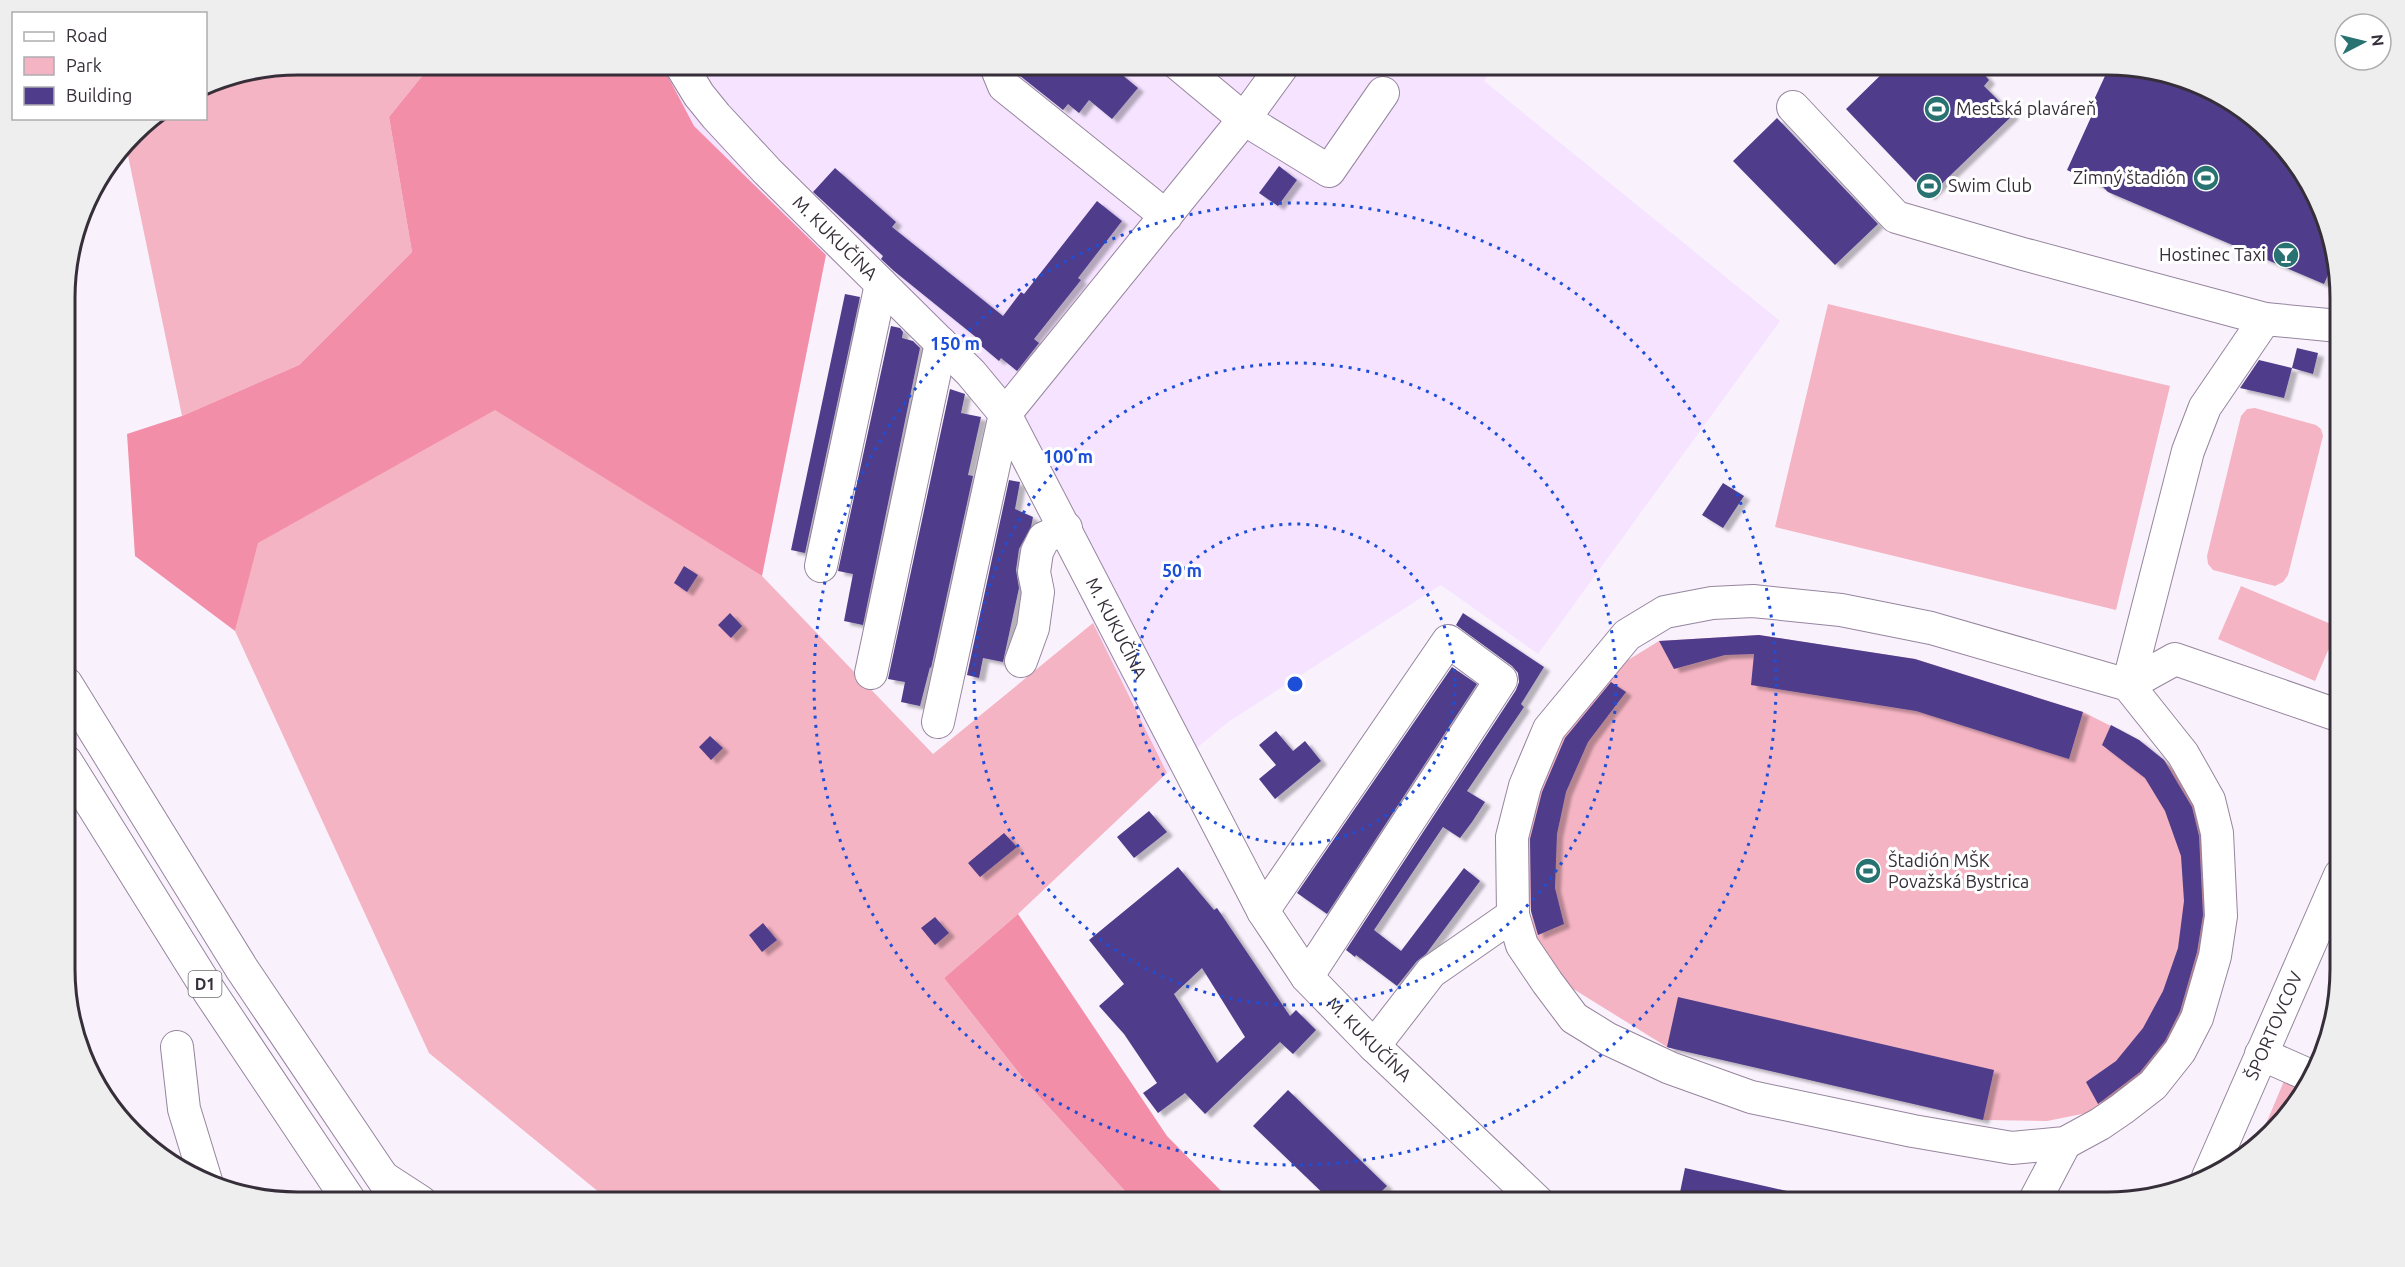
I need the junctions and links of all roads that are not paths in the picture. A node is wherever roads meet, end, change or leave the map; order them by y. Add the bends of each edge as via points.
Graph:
1 (687, 75) edge
2 (1000, 75) edge
3 (1191, 75) edge
4 (1276, 75) edge
5 (1383, 93) dead end
6 (1793, 107) dead end
7 (1244, 119) junction
8 (1166, 216) junction
9 (881, 284) junction
10 (2265, 319) junction
11 (2330, 325) edge
12 (941, 343) junction
13 (1005, 414) junction
14 (1066, 528) junction
15 (821, 566) dead end
16 (1021, 661) dead end
17 (871, 673) dead end
18 (2128, 685) junction
19 (75, 699) edge
20 (2330, 713) edge
21 (938, 722) dead end
22 (75, 776) edge
23 (2330, 898) edge
24 (1263, 911) junction
25 (1513, 915) junction
26 (1307, 977) junction
27 (1374, 1046) junction
28 (177, 1047) dead end
29 (2261, 1054) junction
30 (2304, 1073) edge
31 (2065, 1143) junction
32 (2213, 1164) edge
33 (203, 1170) edge
34 (390, 1189) edge
35 (343, 1192) edge
36 (1527, 1192) edge
37 (2039, 1192) edge

1 - 9 street, M. KUKUČÍNA via 716,117
2 - 8 street via 1004,86
3 - 7 street
4 - 7 street
5 - 7 street via 1329,171
6 - 10 street via 1896,217
7 - 8 street
8 - 13 street
9 - 12 street, M. KUKUČÍNA
9 - 15 street
10 - 11 street
10 - 18 street via 2205,407 2188,450
12 - 13 street, M. KUKUČÍNA
12 - 17 street
13 - 14 street, M. KUKUČÍNA
13 - 21 street
14 - 16 street via 1044,538 1037,552 1034,572 1038,592 1033,628
14 - 24 street, M. KUKUČÍNA
18 - 20 street via 2175,659
18 - 25 street via 1931,628 1841,610 1753,601 1712,603 1665,612 1627,635 1549,729 1525,786 1512,837
18 - 31 street via 2183,754 2209,800 2217,833 2221,916 2215,956 2197,1018 2180,1051 2153,1085 2100,1124
19 - 34 highway, D1 via 242,969
22 - 35 highway, D1 via 203,981
23 - 29 street, ŠPORTOVCOV
24 - 26 street, M. KUKUČÍNA
24 - 26 street via 1448,641 1502,680
25 - 27 street via 1431,972
25 - 31 street via 1522,945 1574,1018 1670,1068 1751,1097 1913,1131 2012,1148
26 - 27 street, M. KUKUČÍNA
27 - 36 street, M. KUKUČÍNA
28 - 33 street via 184,1109
29 - 30 street
29 - 32 street, ŠPORTOVCOV
31 - 37 street

